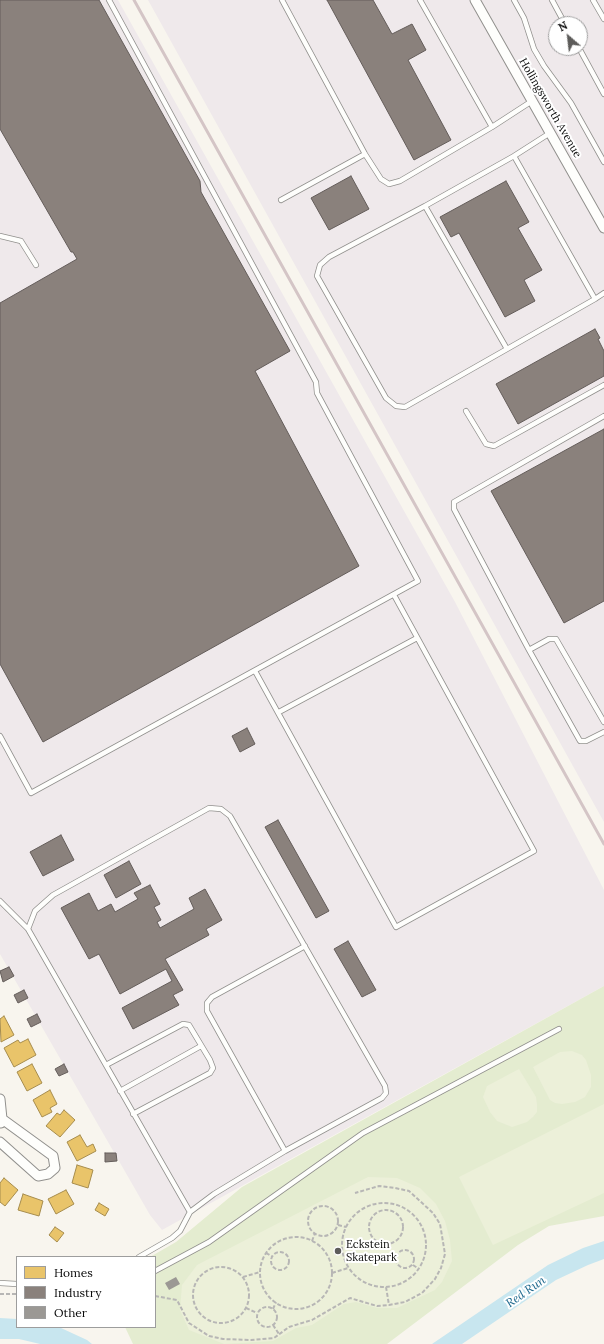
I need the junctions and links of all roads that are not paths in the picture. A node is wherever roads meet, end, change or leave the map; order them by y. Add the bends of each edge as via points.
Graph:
1 (109, 0) edge
2 (282, 0) edge
3 (420, 0) edge
4 (475, 0) edge
5 (514, 0) edge
6 (552, 0) edge
7 (593, 0) edge
8 (561, 16) edge
9 (604, 19) edge
10 (583, 56) edge
11 (604, 94) edge
12 (532, 101) junction
13 (492, 128) junction
14 (550, 133) junction
15 (365, 154) junction
16 (514, 156) junction
17 (604, 162) edge
18 (281, 200) dead end
19 (425, 206) junction
20 (604, 228) edge
21 (0, 236) edge
22 (36, 265) dead end
23 (604, 293) edge
24 (595, 298) junction
25 (507, 349) junction
26 (604, 385) edge
27 (466, 411) dead end
28 (604, 416) edge
29 (394, 595) junction
30 (417, 638) junction
31 (529, 650) junction
32 (255, 671) junction
33 (279, 712) junction
34 (604, 722) edge
35 (604, 732) edge
36 (0, 736) edge
37 (0, 901) edge
38 (28, 929) junction
39 (305, 946) junction
40 (559, 1029) dead end
41 (201, 1046) junction
42 (106, 1065) junction
43 (120, 1091) junction
44 (0, 1099) edge
45 (133, 1114) junction
46 (1, 1122) edge
47 (0, 1142) edge
48 (285, 1152) junction
49 (190, 1212) junction
50 (141, 1256) edge
51 (156, 1270) edge
52 (0, 1283) edge
53 (16, 1284) edge

1 - 29 lane via 316,382 317,393 418,581
2 - 15 lane
3 - 13 lane
4 - 12 street, Hollingsworth Avenue
5 - 17 lane via 524,18 534,49 571,103
6 - 8 lane
7 - 9 lane
10 - 11 lane
12 - 13 lane
12 - 14 street, Hollingsworth Avenue
13 - 15 lane via 389,184 381,179
14 - 16 lane
14 - 20 street, Hollingsworth Avenue
15 - 18 lane
16 - 19 lane
16 - 24 lane
19 - 25 lane
19 - 25 lane via 329,257 320,265 317,276 386,398 396,406 406,407
21 - 22 lane via 21,241
23 - 24 lane
24 - 25 lane
26 - 27 lane via 494,446 486,444
28 - 31 lane via 454,502 454,509
29 - 30 lane
29 - 32 lane
30 - 33 lane
30 - 33 lane via 534,851 396,927
31 - 34 lane via 549,639 556,640
31 - 35 lane via 580,741 586,741
32 - 33 lane
32 - 36 lane via 32,793
37 - 38 lane
38 - 39 lane via 35,911 53,895 209,808 221,809 230,816
38 - 42 lane
39 - 48 lane via 212,997 207,1003 207,1011
39 - 48 lane via 385,1086 386,1092 382,1098
40 - 51 lane via 363,1133 209,1242
41 - 42 lane via 189,1025 183,1024
41 - 43 lane
41 - 45 lane via 213,1068 210,1073
42 - 43 lane
43 - 45 lane
44 - 46 street
45 - 49 lane
46 - 47 street via 53,1156 55,1168 48,1174 38,1176
48 - 49 lane via 214,1194
49 - 50 lane via 180,1231
52 - 53 lane

